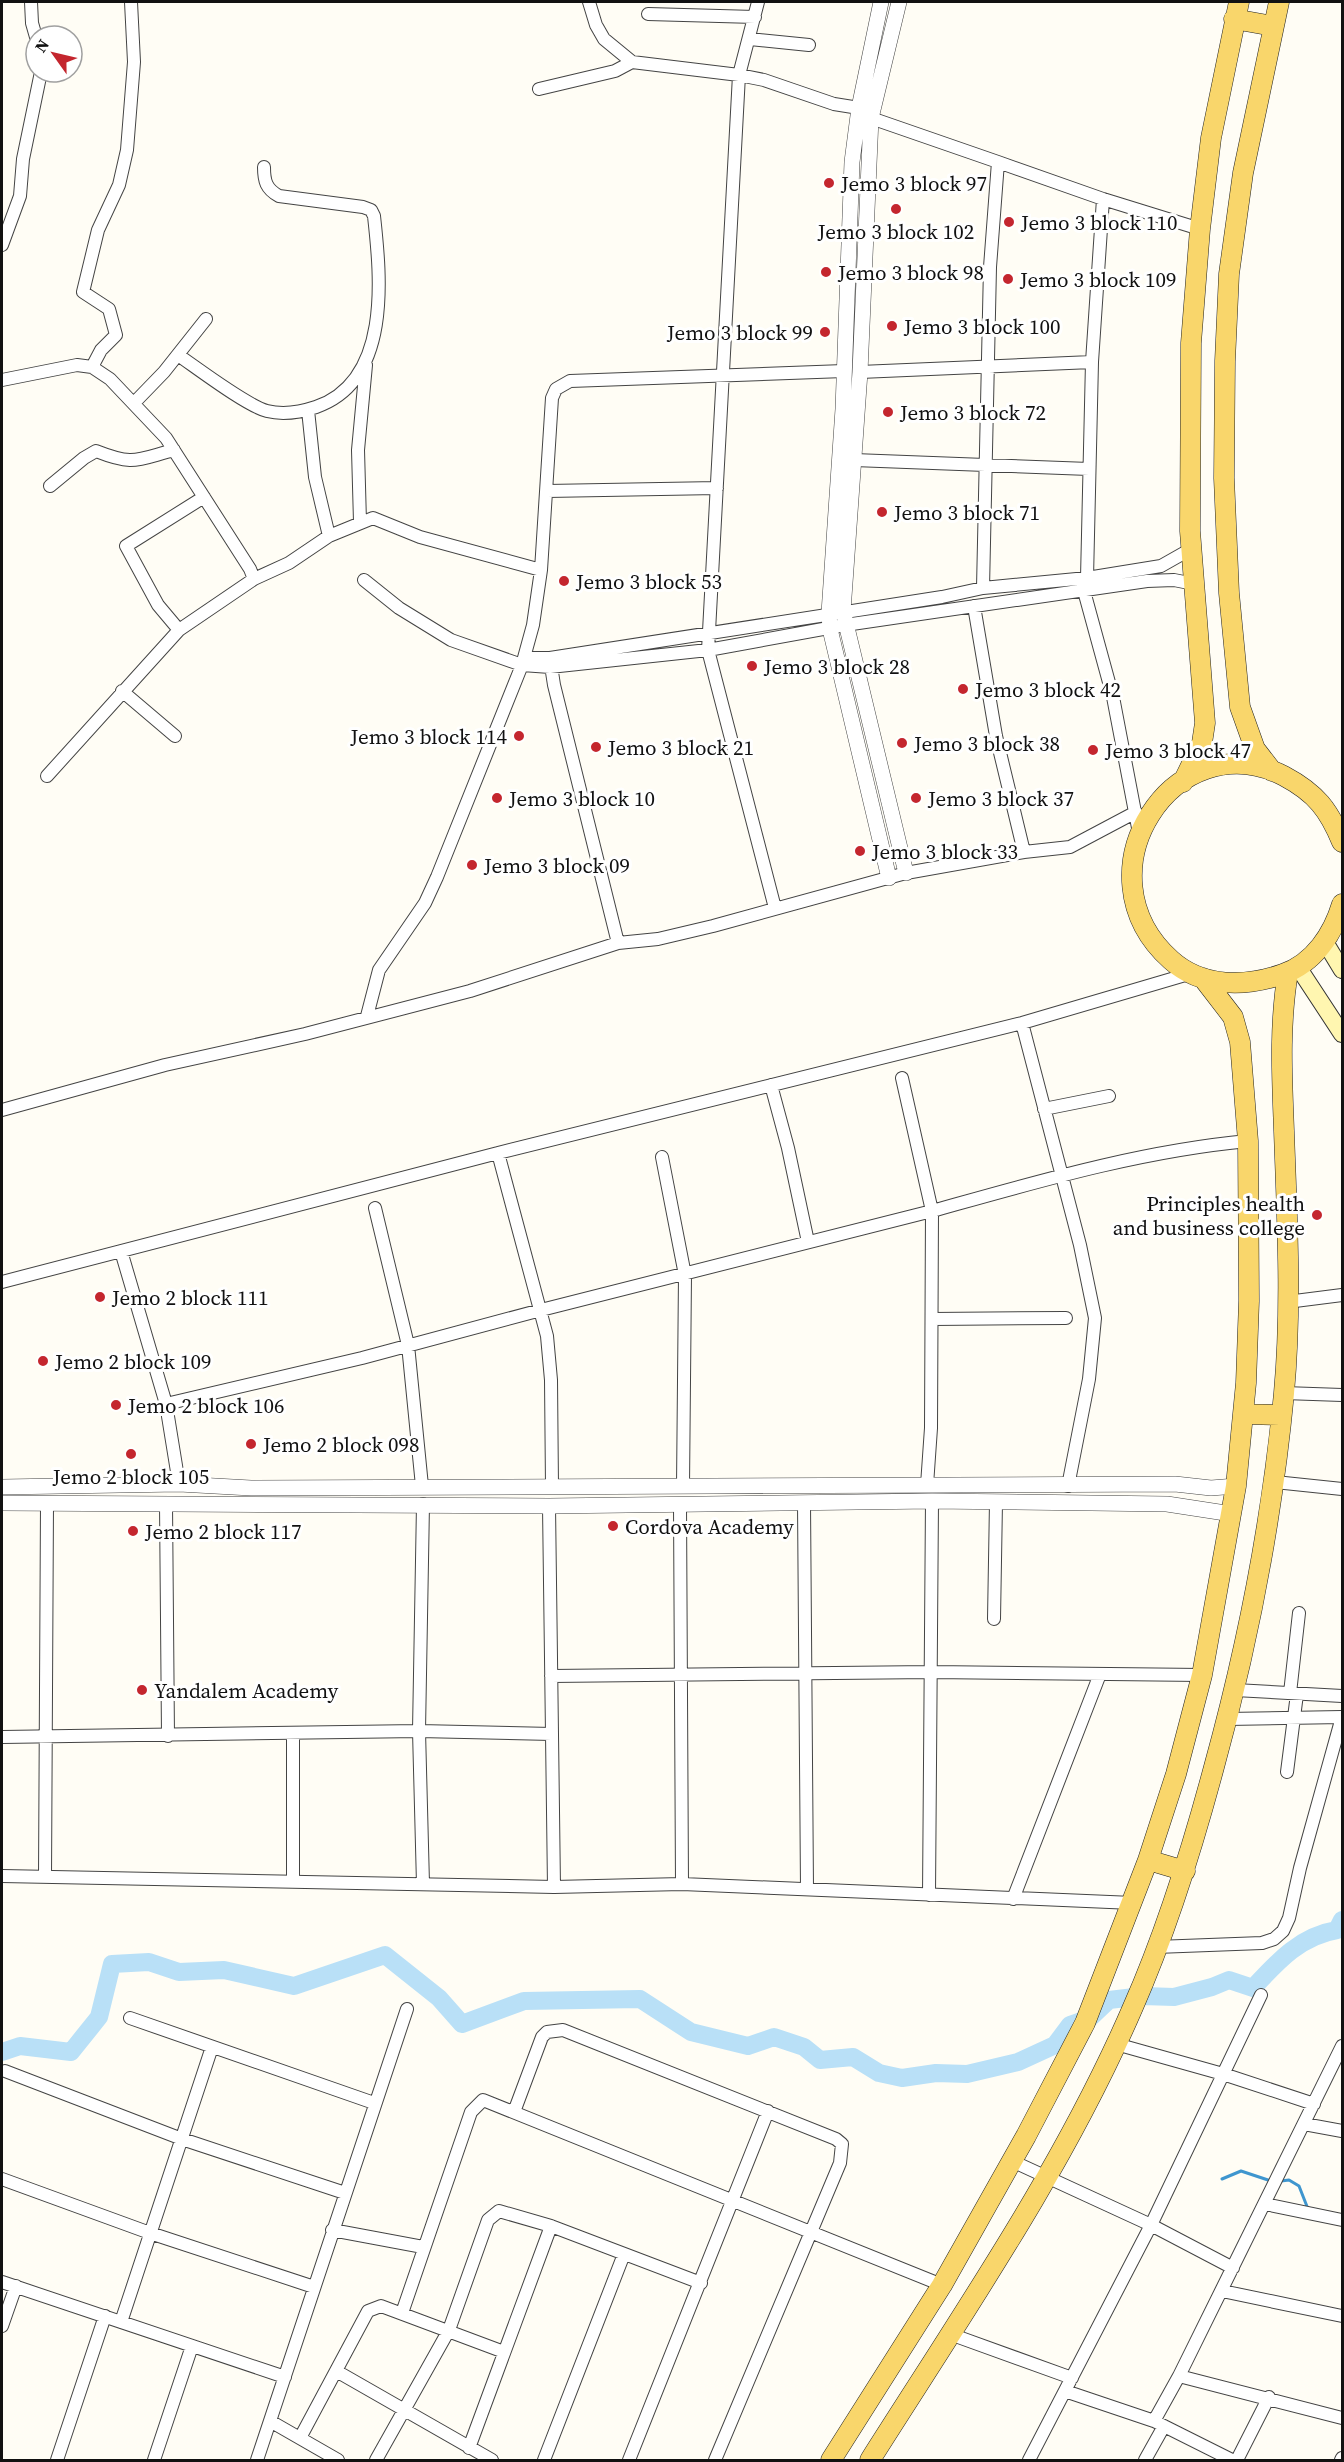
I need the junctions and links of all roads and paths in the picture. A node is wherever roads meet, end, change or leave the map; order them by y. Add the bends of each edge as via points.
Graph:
1 (31, 2) edge
2 (131, 2) edge
3 (589, 2) edge
4 (758, 2) edge
5 (881, 2) edge
6 (899, 2) edge
7 (1280, 2) edge
8 (1236, 10) edge
9 (648, 14) dead end
10 (755, 17) junction
11 (32, 24) edge
12 (1273, 26) junction
13 (750, 39) junction
14 (808, 45) dead end
15 (632, 62) junction
16 (739, 75) junction
17 (38, 84) edge
18 (539, 89) dead end
19 (859, 108) junction
20 (871, 118) junction
21 (869, 161) junction
22 (852, 162) junction
23 (998, 162) junction
24 (264, 166) dead end
25 (1103, 199) junction
26 (1200, 228) junction
27 (2, 245) edge
28 (206, 319) dead end
29 (178, 355) junction
30 (367, 360) junction
31 (1092, 362) junction
32 (988, 365) junction
33 (92, 367) junction
34 (844, 371) junction
35 (860, 372) junction
36 (724, 374) junction
37 (2, 380) edge
38 (134, 403) junction
39 (851, 409) junction
40 (308, 410) junction
41 (174, 450) junction
42 (854, 460) junction
43 (984, 465) junction
44 (1089, 469) junction
45 (1224, 478) junction
46 (1190, 480) junction
47 (50, 486) dead end
48 (717, 489) junction
49 (547, 490) junction
50 (204, 497) junction
51 (360, 522) junction
52 (329, 536) junction
53 (1191, 549) junction
54 (541, 570) junction
55 (1087, 578) junction
56 (254, 579) junction
57 (364, 580) dead end
58 (1045, 583) junction
59 (1194, 584) junction
60 (984, 588) junction
61 (1084, 591) junction
62 (1046, 596) junction
63 (942, 597) junction
64 (974, 606) junction
65 (945, 611) junction
66 (837, 619) junction
67 (179, 630) junction
68 (708, 632) junction
69 (708, 650) junction
70 (520, 661) junction
71 (550, 662) junction
72 (122, 691) junction
73 (176, 736) dead end
74 (1272, 771) junction
75 (47, 776) dead end
76 (1183, 782) junction
77 (1306, 788) junction
78 (1342, 807) edge
79 (1136, 813) junction
80 (1139, 833) junction
81 (1342, 842) edge
82 (1024, 852) junction
83 (906, 873) junction
84 (889, 878) junction
85 (1342, 904) edge
86 (775, 908) junction
87 (1340, 923) edge
88 (1325, 942) junction
89 (618, 944) junction
90 (1293, 970) junction
91 (1342, 970) edge
92 (1198, 976) junction
93 (367, 1016) junction
94 (1022, 1023) junction
95 (1340, 1027) edge
96 (902, 1078) dead end
97 (771, 1085) junction
98 (1109, 1096) dead end
99 (1044, 1109) junction
100 (2, 1110) edge
101 (1248, 1141) junction
102 (498, 1153) junction
103 (662, 1157) dead end
104 (1060, 1175) junction
105 (375, 1209) dead end
106 (932, 1211) junction
107 (808, 1242) junction
108 (121, 1251) junction
109 (685, 1275) junction
110 (2, 1282) edge
111 (1342, 1295) edge
112 (1287, 1302) junction
113 (541, 1310) junction
114 (1066, 1318) dead end
115 (932, 1319) junction
116 (408, 1345) junction
117 (1284, 1394) junction
118 (1342, 1395) edge
119 (166, 1404) junction
120 (1244, 1414) junction
121 (1280, 1415) junction
122 (1275, 1482) junction
123 (179, 1484) junction
124 (683, 1485) junction
125 (927, 1485) junction
126 (1015, 1485) junction
127 (422, 1486) junction
128 (644, 1486) junction
129 (1068, 1486) junction
130 (1236, 1486) junction
131 (2, 1487) edge
132 (552, 1487) junction
133 (1342, 1489) edge
134 (251, 1496) junction
135 (932, 1501) junction
136 (996, 1502) junction
137 (1016, 1502) junction
138 (2, 1503) edge
139 (804, 1503) junction
140 (47, 1504) junction
141 (166, 1504) junction
142 (423, 1504) junction
143 (680, 1505) junction
144 (549, 1506) junction
145 (644, 1506) junction
146 (1232, 1514) junction
147 (1299, 1613) dead end
148 (994, 1619) dead end
149 (932, 1672) junction
150 (807, 1674) junction
151 (1100, 1674) junction
152 (1202, 1675) junction
153 (551, 1676) junction
154 (680, 1676) junction
155 (1235, 1690) junction
156 (1294, 1694) junction
157 (1342, 1696) edge
158 (1342, 1717) edge
159 (1296, 1718) junction
160 (1227, 1719) junction
161 (419, 1731) junction
162 (293, 1733) junction
163 (552, 1734) junction
164 (45, 1736) junction
165 (168, 1736) junction
166 (2, 1737) edge
167 (1287, 1772) dead end
168 (1148, 1860) junction
169 (1185, 1871) junction
170 (2, 1876) edge
171 (45, 1877) junction
172 (293, 1880) junction
173 (423, 1884) junction
174 (682, 1884) junction
175 (554, 1887) junction
176 (807, 1889) junction
177 (929, 1895) junction
178 (1013, 1899) junction
179 (1133, 1903) junction
180 (1156, 1947) junction
181 (1261, 1995) dead end
182 (406, 2009) dead end
183 (130, 2018) dead end
184 (1116, 2044) junction
185 (212, 2047) junction
186 (1342, 2047) edge
187 (5, 2071) dead end
188 (1223, 2074) junction
189 (374, 2103) junction
190 (1314, 2104) junction
191 (768, 2111) junction
192 (514, 2112) junction
193 (1304, 2124) junction
194 (1342, 2131) edge
195 (182, 2139) junction
196 (1012, 2161) junction
197 (1046, 2178) junction
198 (2, 2179) edge
199 (345, 2193) junction
200 (733, 2200) junction
201 (1265, 2204) junction
202 (1342, 2220) edge
203 (1151, 2225) junction
204 (551, 2226) junction
205 (332, 2230) junction
206 (812, 2231) junction
207 (150, 2233) junction
208 (423, 2247) junction
209 (624, 2254) junction
210 (1233, 2268) junction
211 (2, 2282) edge
212 (701, 2283) junction
213 (942, 2285) junction
214 (15, 2286) junction
215 (314, 2287) junction
216 (1222, 2290) junction
217 (402, 2313) junction
218 (105, 2316) junction
219 (1342, 2316) edge
220 (121, 2322) junction
221 (2, 2326) edge
222 (449, 2330) junction
223 (950, 2334) junction
224 (192, 2346) junction
225 (504, 2352) junction
226 (338, 2372) junction
227 (285, 2376) junction
228 (1179, 2376) junction
229 (1072, 2378) junction
230 (1065, 2391) junction
231 (1269, 2397) junction
232 (404, 2411) junction
233 (1342, 2418) edge
234 (270, 2421) junction
235 (1159, 2423) junction
236 (300, 2438) junction
237 (469, 2448) junction
238 (57, 2460) edge
239 (154, 2460) edge
240 (257, 2460) edge
241 (338, 2460) edge
242 (376, 2460) edge
243 (492, 2460) edge
244 (544, 2460) edge
245 (629, 2460) edge
246 (715, 2460) edge
247 (831, 2460) edge
248 (870, 2460) edge
249 (1029, 2460) edge
250 (1145, 2460) edge
251 (1232, 2460) edge
252 (1237, 2460) edge

1 - 11 street
2 - 33 street via 134,62 127,150 119,184 98,230 83,292 109,309 116,335
3 - 15 street via 604,39
4 - 10 street
5 - 19 street
6 - 20 street
7 - 12 main road
8 - 12 main road
8 - 26 main road via 1217,102
9 - 10 street
10 - 13 street
12 - 45 main road via 1243,173 1229,274
13 - 14 street
13 - 16 street
15 - 16 street
15 - 18 street via 615,71
16 - 19 street
16 - 36 street
17 - 27 street via 26,140 20,196
19 - 22 street
20 - 21 street
20 - 23 street
21 - 22 street
21 - 35 street
22 - 34 street
23 - 25 street
23 - 32 street
24 - 30 street via 264,180 270,191 279,196 371,210 379,295
25 - 26 street
25 - 31 street
26 - 46 main road via 1191,343
28 - 29 street
29 - 38 street
29 - 40 street via 266,411
30 - 40 street via 353,382 337,396
30 - 51 street via 358,450
31 - 32 street
31 - 44 street
32 - 35 street
32 - 43 street
33 - 37 street via 77,365
33 - 38 street
34 - 36 street
34 - 39 street
35 - 39 street
36 - 48 street
36 - 49 street via 563,384 552,398
38 - 41 street
39 - 42 street
39 - 66 street
40 - 52 street via 315,477
41 - 47 street via 132,462 96,452
41 - 50 street
42 - 43 street
42 - 66 street
43 - 44 street
43 - 60 street
44 - 55 street
45 - 46 main road
45 - 74 main road via 1229,593 1240,707 1255,749
46 - 53 main road
48 - 49 street
48 - 68 street
49 - 54 street
50 - 56 street
50 - 67 street via 128,543 125,549 158,605
51 - 52 street
51 - 54 street via 373,518 420,537
52 - 56 street
53 - 55 street via 1161,566
53 - 59 main road
54 - 70 street via 533,625
55 - 58 street
56 - 67 street
57 - 70 street via 399,608 451,640
58 - 60 street
58 - 62 street
59 - 61 street via 1160,580
59 - 76 main road via 1205,735
60 - 63 street
61 - 62 street
61 - 79 street via 1113,697
62 - 64 street
63 - 65 street
63 - 66 street
64 - 65 street
64 - 82 street via 996,736
65 - 66 street
66 - 68 street
66 - 69 street
66 - 83 street
66 - 84 street
67 - 72 street
68 - 69 street
68 - 71 street
69 - 71 street
69 - 86 street
70 - 71 street
70 - 93 street via 437,877 425,903 379,970
71 - 89 street
72 - 73 street
72 - 75 street
74 - 76 main road via 1236,766 1208,771
74 - 77 main road
76 - 80 main road via 1150,813
77 - 78 main road
77 - 81 main road via 1331,815
79 - 80 street
79 - 82 street via 1070,847
80 - 92 main road via 1130,873 1137,914 1159,949
82 - 83 street
83 - 84 street
84 - 86 street
85 - 87 main road
86 - 89 street via 658,939
87 - 88 main road
88 - 90 main road
88 - 91 main road
89 - 93 street via 496,983
90 - 92 main road via 1260,982 1232,984
90 - 95 main road
90 - 112 main road via 1281,1032
92 - 94 street
92 - 101 main road via 1233,1017 1240,1042
93 - 100 street
94 - 97 street
94 - 99 street
96 - 106 street
97 - 102 street
97 - 107 street
98 - 99 street
99 - 104 street
101 - 104 street via 1205,1145
101 - 120 main road via 1249,1301
102 - 108 street
102 - 113 street
103 - 109 street
104 - 106 street
104 - 129 street via 1095,1318 1089,1379
105 - 116 street
106 - 107 street
106 - 115 street
107 - 109 street
108 - 110 street
108 - 119 street
109 - 113 street
109 - 124 street
111 - 112 street
112 - 117 main road
113 - 116 street
113 - 132 street via 551,1380
114 - 115 street
115 - 125 street
116 - 119 street
116 - 127 street
117 - 118 street
117 - 121 main road
119 - 123 street
120 - 121 main road
120 - 130 main road
121 - 122 main road
122 - 133 street
122 - 155 main road via 1260,1576
123 - 131 street
123 - 134 street
124 - 125 street
124 - 128 street
125 - 126 street
126 - 129 street
126 - 137 street
127 - 132 street
127 - 134 street
128 - 132 street
128 - 145 street
129 - 130 street
130 - 146 main road
134 - 141 street
134 - 142 street
135 - 136 street
135 - 139 street
135 - 149 street
136 - 137 street
136 - 148 street
137 - 146 street via 1167,1504
138 - 140 street
139 - 143 street
139 - 150 street
140 - 141 street
140 - 164 street
141 - 165 street
142 - 144 street
142 - 161 street
143 - 145 street
143 - 154 street
144 - 145 street
144 - 153 street
146 - 152 main road
147 - 156 street
149 - 150 street
149 - 151 street
149 - 177 street
150 - 154 street
150 - 176 street
151 - 152 street
151 - 178 street
152 - 168 main road
153 - 154 street
153 - 163 street
154 - 174 street
155 - 156 street
155 - 160 main road
156 - 157 street
156 - 159 street
158 - 159 street
158 - 180 street via 1283,1931 1262,1944
159 - 160 street
159 - 167 street
160 - 169 main road
161 - 162 street
161 - 163 street
161 - 173 street
162 - 165 street
162 - 172 street
163 - 175 street
164 - 165 street
164 - 166 street
164 - 171 street
168 - 169 main road
168 - 179 main road
169 - 180 main road
170 - 171 street
171 - 172 street
172 - 173 street
173 - 175 street
174 - 175 street
174 - 176 street
176 - 177 street
177 - 178 street
178 - 179 street
179 - 196 main road via 1085,2023
180 - 184 main road
181 - 188 street
182 - 189 street
183 - 185 street
184 - 188 street
184 - 197 main road
185 - 189 street
185 - 195 street
186 - 190 street
187 - 195 street
188 - 190 street
188 - 203 street
189 - 199 street
190 - 193 street
191 - 192 street via 554,2030 542,2037
191 - 200 street
191 - 206 street via 842,2144 840,2163
192 - 200 street
192 - 208 street via 483,2100 471,2112
193 - 194 street
193 - 201 street
195 - 199 street
195 - 207 street
196 - 197 street
196 - 213 main road
197 - 203 street
197 - 223 main road
198 - 207 street
199 - 205 street
200 - 206 street
200 - 212 street
201 - 202 street
201 - 210 street
203 - 210 street
203 - 229 street
204 - 209 street
204 - 222 street via 499,2211 493,2214
204 - 225 street
205 - 208 street
205 - 215 street
206 - 213 street
206 - 246 street
207 - 215 street
207 - 220 street
208 - 217 street
209 - 212 street
209 - 244 street
210 - 216 street
211 - 214 street
212 - 245 street
213 - 247 main road
214 - 218 street
214 - 221 street
215 - 227 street
216 - 219 street
216 - 228 street
217 - 222 street
217 - 226 street via 381,2306 368,2311
218 - 220 street
218 - 238 street
220 - 224 street
222 - 225 street
222 - 232 street
223 - 229 street
223 - 248 main road
224 - 227 street
224 - 239 street
225 - 237 street
226 - 232 street
226 - 236 street
227 - 234 street
228 - 231 street
228 - 235 street
229 - 230 street
230 - 235 street
230 - 249 street
231 - 233 street
231 - 252 street
232 - 237 street
232 - 242 street
234 - 236 street
234 - 240 street
235 - 250 street
235 - 251 street
236 - 241 street
237 - 243 street

